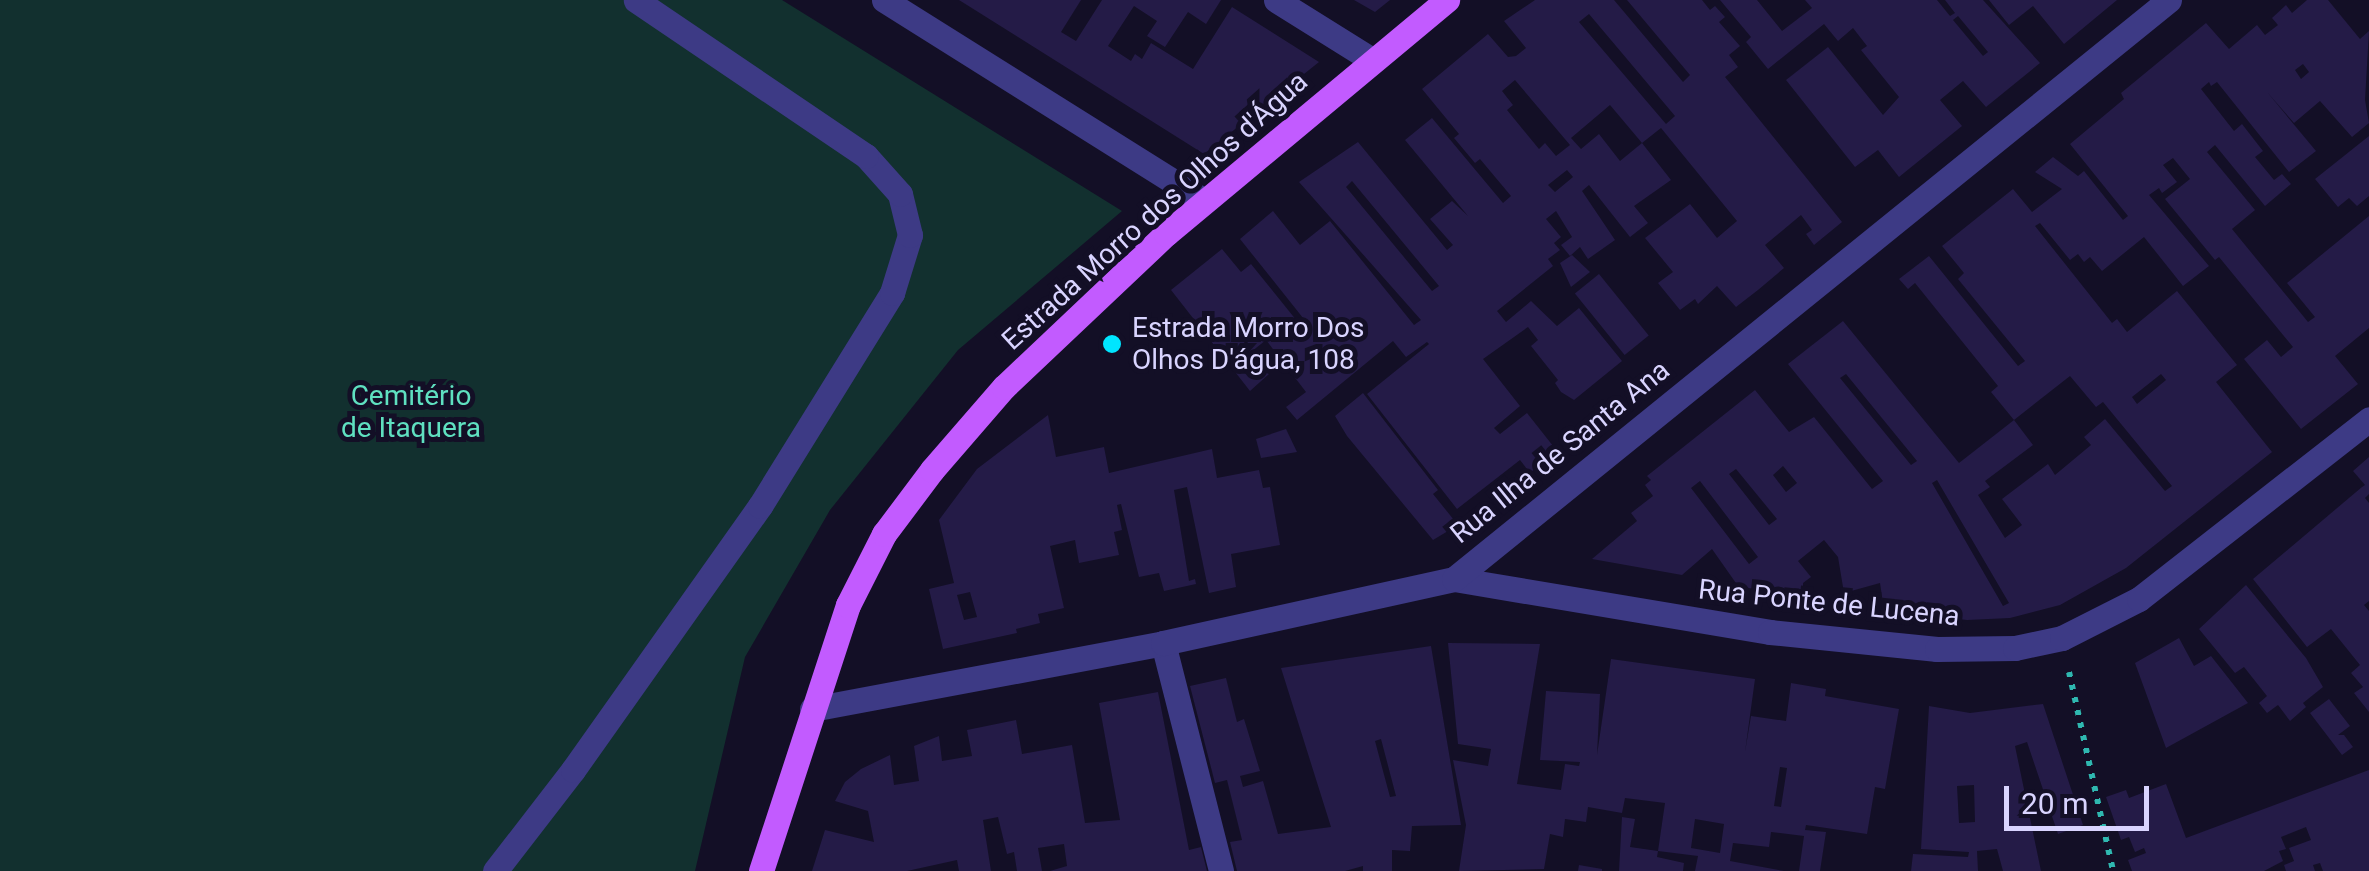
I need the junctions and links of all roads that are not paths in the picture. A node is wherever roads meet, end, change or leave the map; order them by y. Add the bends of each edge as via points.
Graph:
1 (636, 0) edge
2 (884, 0) edge
3 (1276, 0) edge
4 (1447, 0) edge
5 (2169, 0) edge
6 (1372, 60) junction
7 (1203, 200) junction
8 (2369, 419) edge
9 (1454, 578) junction
10 (1163, 643) junction
11 (812, 709) junction
12 (494, 871) edge
13 (761, 871) edge
14 (1221, 871) edge

1 - 12 street via 866,156 900,194 910,235 892,293 760,506
2 - 7 street
3 - 6 street
4 - 6 main road, Estrada Morro dos Olhos d'Água
5 - 9 street, Rua Ilha de Santa Ana
6 - 7 main road, Estrada Morro dos Olhos d'Água
7 - 11 main road, Estrada Morro dos Olhos d'Água via 1004,387 932,470 884,534
8 - 9 street, Rua Ponte de Lucena via 2140,599 2062,638 2015,648 1937,649 1770,632
9 - 10 street, Rua Ilha de Santa Ana
10 - 11 street, Rua Ilha de Santa Ana
10 - 14 street
11 - 13 main road, Estrada Morro dos Olhos d'Água

